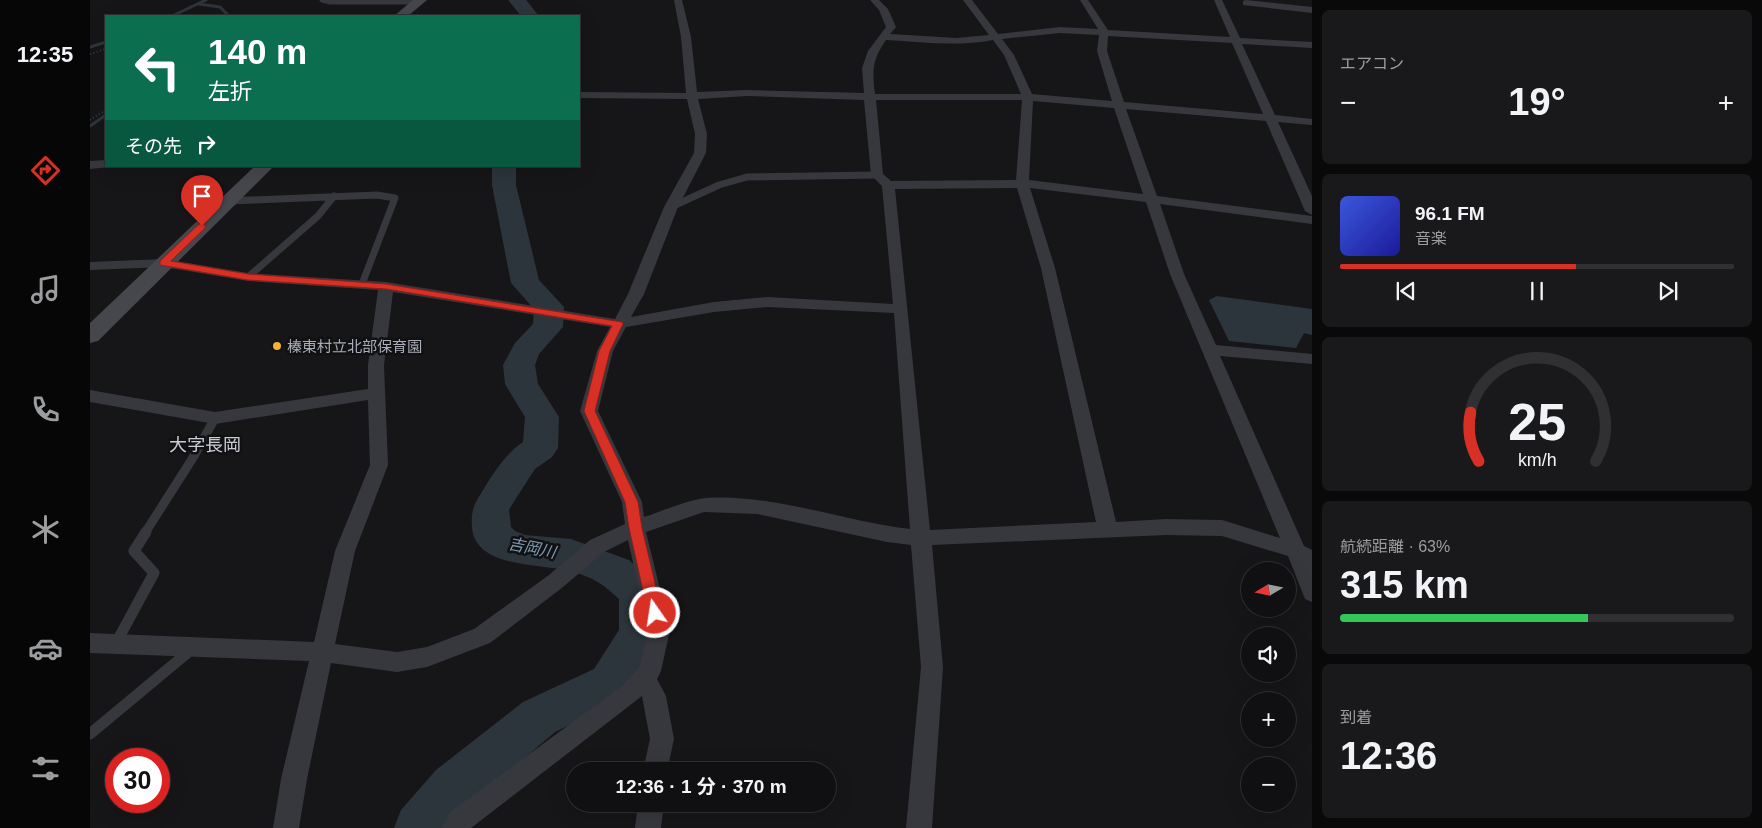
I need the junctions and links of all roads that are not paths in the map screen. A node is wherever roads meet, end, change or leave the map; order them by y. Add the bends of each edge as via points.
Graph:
1 (322, 0) edge
2 (678, 0) edge
3 (874, 0) edge
4 (966, 0) edge
5 (1084, 0) edge
6 (1218, 0) edge
7 (419, 1) edge
8 (1263, 2) edge
9 (1246, 3) dead end
10 (1312, 10) edge
11 (401, 15) edge
12 (1104, 32) junction
13 (994, 36) junction
14 (885, 37) junction
15 (1237, 41) junction
16 (1312, 45) edge
17 (580, 95) edge
18 (692, 96) junction
19 (870, 96) junction
20 (1028, 98) junction
21 (1119, 105) junction
22 (1272, 119) junction
23 (1312, 122) edge
24 (105, 164) edge
25 (90, 165) edge
26 (263, 167) edge
27 (882, 180) junction
28 (1022, 183) junction
29 (334, 196) junction
30 (1151, 199) junction
31 (227, 201) junction
32 (671, 208) junction
33 (1312, 211) edge
34 (1312, 220) edge
35 (164, 263) junction
36 (90, 266) edge
37 (248, 277) junction
38 (362, 284) junction
39 (386, 286) junction
40 (901, 309) junction
41 (618, 324) junction
42 (90, 336) edge
43 (1210, 350) junction
44 (1312, 359) edge
45 (377, 394) junction
46 (90, 396) edge
47 (215, 418) junction
48 (635, 528) junction
49 (1108, 530) junction
50 (920, 538) junction
51 (1304, 555) edge
52 (1312, 593) edge
53 (90, 643) edge
54 (116, 644) junction
55 (195, 647) junction
56 (322, 652) junction
57 (644, 677) junction
58 (90, 734) edge
59 (657, 762) edge
60 (649, 812) edge
61 (286, 828) edge
62 (456, 828) edge
63 (648, 828) edge
64 (919, 828) edge

1 - 7 lane
2 - 18 street via 686,37
3 - 14 street via 883,9 891,28
4 - 13 street
5 - 12 street
6 - 15 street
7 - 11 street
8 - 9 street
8 - 10 street
12 - 13 street via 1060,30
12 - 15 street
12 - 21 street via 1102,51
13 - 14 street via 956,42
13 - 20 street via 1009,55
14 - 19 street via 873,51 867,68
15 - 16 street
15 - 22 street
17 - 18 street
18 - 19 street via 747,93
18 - 32 street via 701,134 700,153
19 - 20 street
19 - 27 street
20 - 21 street
20 - 28 street
21 - 22 street
21 - 30 street
22 - 23 street
22 - 33 street
24 - 25 street
26 - 31 street
27 - 28 street
27 - 32 lane via 747,177 719,185
27 - 40 street
28 - 30 street
28 - 49 street via 1048,268
29 - 31 lane
29 - 37 lane via 318,216
29 - 38 lane via 395,198
30 - 34 street
30 - 43 street via 1177,274
31 - 35 street
32 - 41 street via 636,294
35 - 36 street
35 - 37 street
35 - 42 street
37 - 38 street
38 - 39 street
39 - 41 street
39 - 45 street via 376,364
40 - 41 street via 768,302 714,307
40 - 50 street
41 - 48 street via 605,351 589,411 632,502
43 - 44 street
43 - 51 street
45 - 47 street
45 - 56 street via 379,465 345,551
46 - 47 street
47 - 54 lane via 134,551 154,574
48 - 50 street via 704,505 757,507
48 - 56 street via 597,546 482,636 427,657 397,662
48 - 57 street via 659,630 650,671
49 - 50 street
49 - 51 street via 1222,528
50 - 64 street via 932,667
51 - 52 street
53 - 54 street
54 - 55 street
55 - 56 street
55 - 58 lane
56 - 61 street
57 - 59 street via 654,696 662,739
57 - 62 street via 630,693 459,821
60 - 63 street

